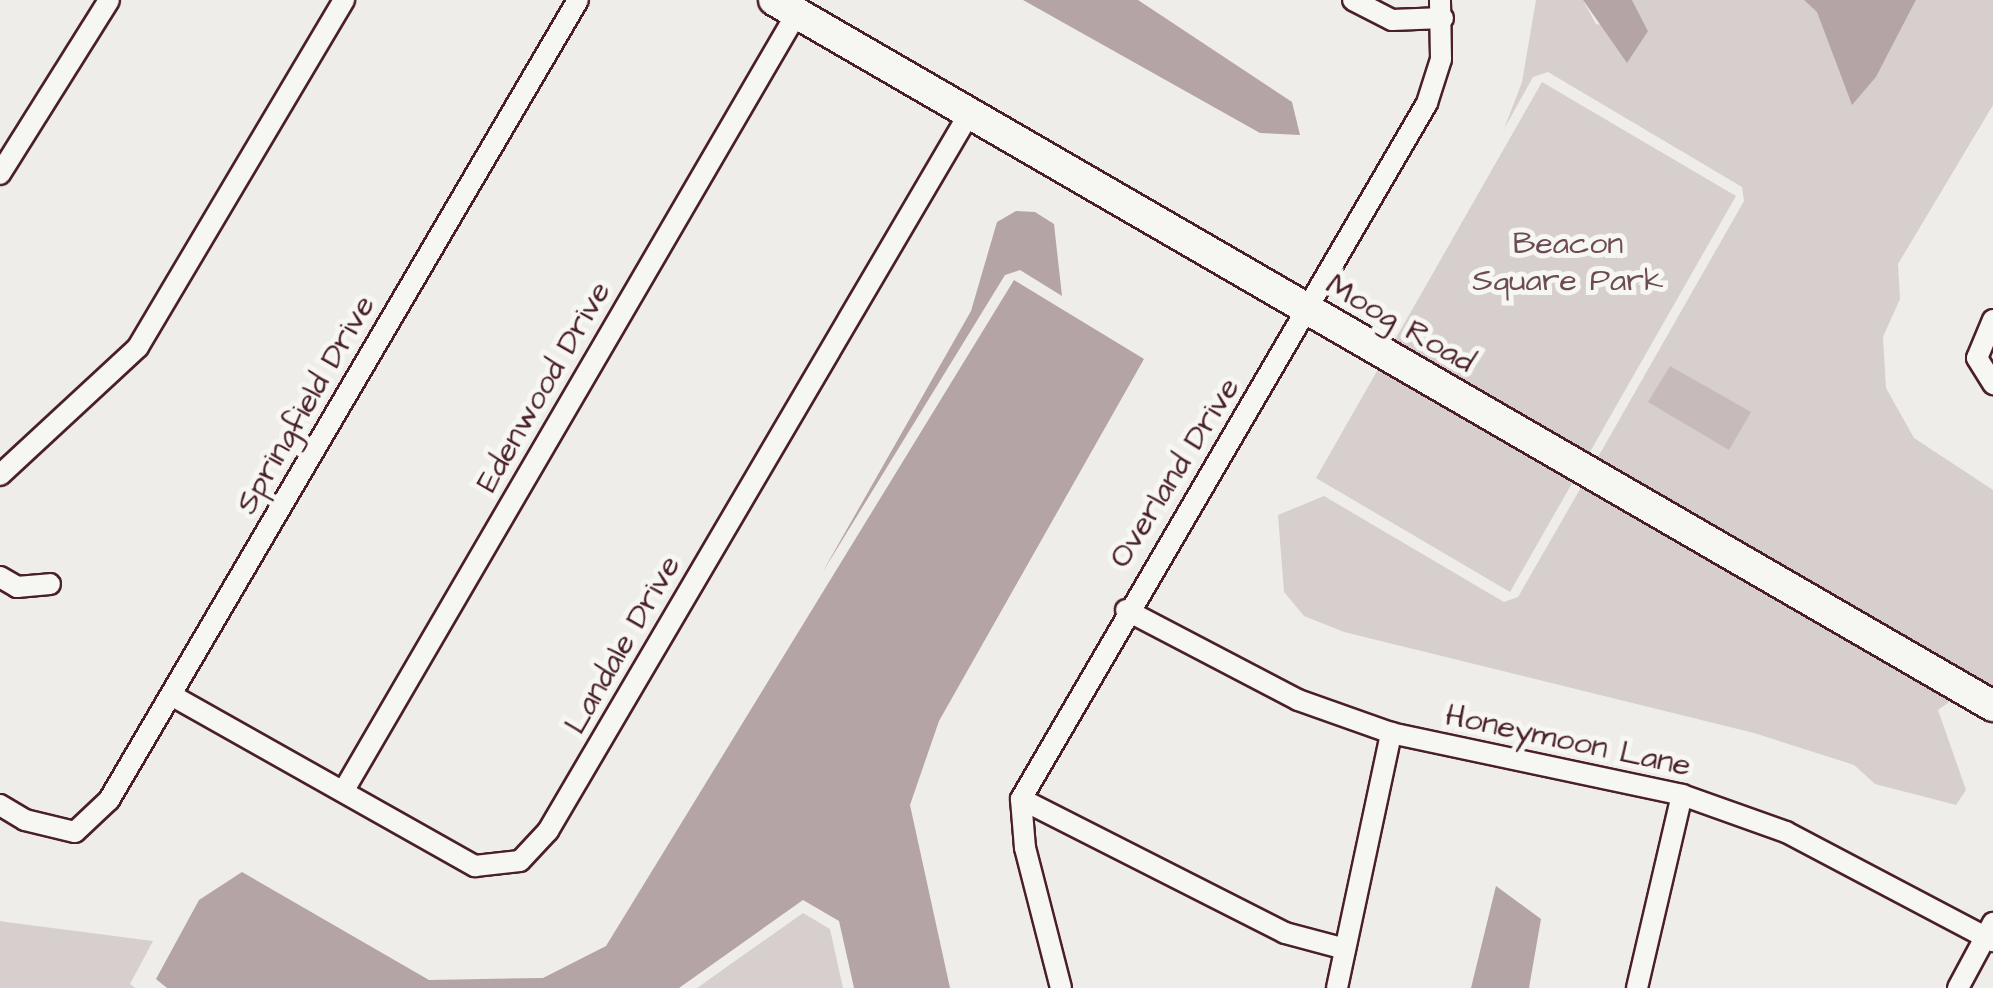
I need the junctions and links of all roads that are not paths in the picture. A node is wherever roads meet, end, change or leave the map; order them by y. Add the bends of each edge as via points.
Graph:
1 (109, 0) edge
2 (344, 0) edge
3 (578, 0) edge
4 (1353, 0) edge
5 (785, 6) edge
6 (1442, 9) edge
7 (968, 114) junction
8 (0, 174) edge
9 (1309, 312) junction
10 (1993, 320) edge
11 (1993, 384) edge
12 (0, 475) edge
13 (0, 577) edge
14 (50, 584) dead end
15 (1126, 610) junction
16 (171, 695) junction
17 (1993, 706) edge
18 (1390, 733) junction
19 (344, 790) junction
20 (1682, 795) junction
21 (1021, 799) junction
22 (0, 805) edge
23 (1991, 933) edge
24 (1346, 949) junction
25 (1060, 988) edge
26 (1337, 988) edge
27 (1637, 988) edge
28 (1958, 988) edge

1 - 8 street
2 - 12 street via 138,348
3 - 16 street, Springfield Drive
4 - 6 street via 1392,20
5 - 7 street, Moog Road
5 - 19 street, Edenwood Drive
6 - 9 street, Overland Drive via 1441,59 1427,104
7 - 9 street, Moog Road
7 - 19 street, Landale Drive via 548,832 520,861 475,866
9 - 15 street, Overland Drive
9 - 17 street, Moog Road
10 - 11 street via 1977,358
13 - 14 street via 17,587
15 - 18 street, Honeymoon Lane via 1298,700
15 - 21 street, Overland Drive
16 - 19 street, Landale Drive
16 - 22 street, Springfield Drive via 109,800 75,832 25,820
18 - 20 street, Honeymoon Lane
18 - 24 street
20 - 23 street, Honeymoon Lane via 1786,832
20 - 27 street
21 - 24 street via 1285,934
21 - 25 street via 1025,848
23 - 28 street
24 - 26 street

